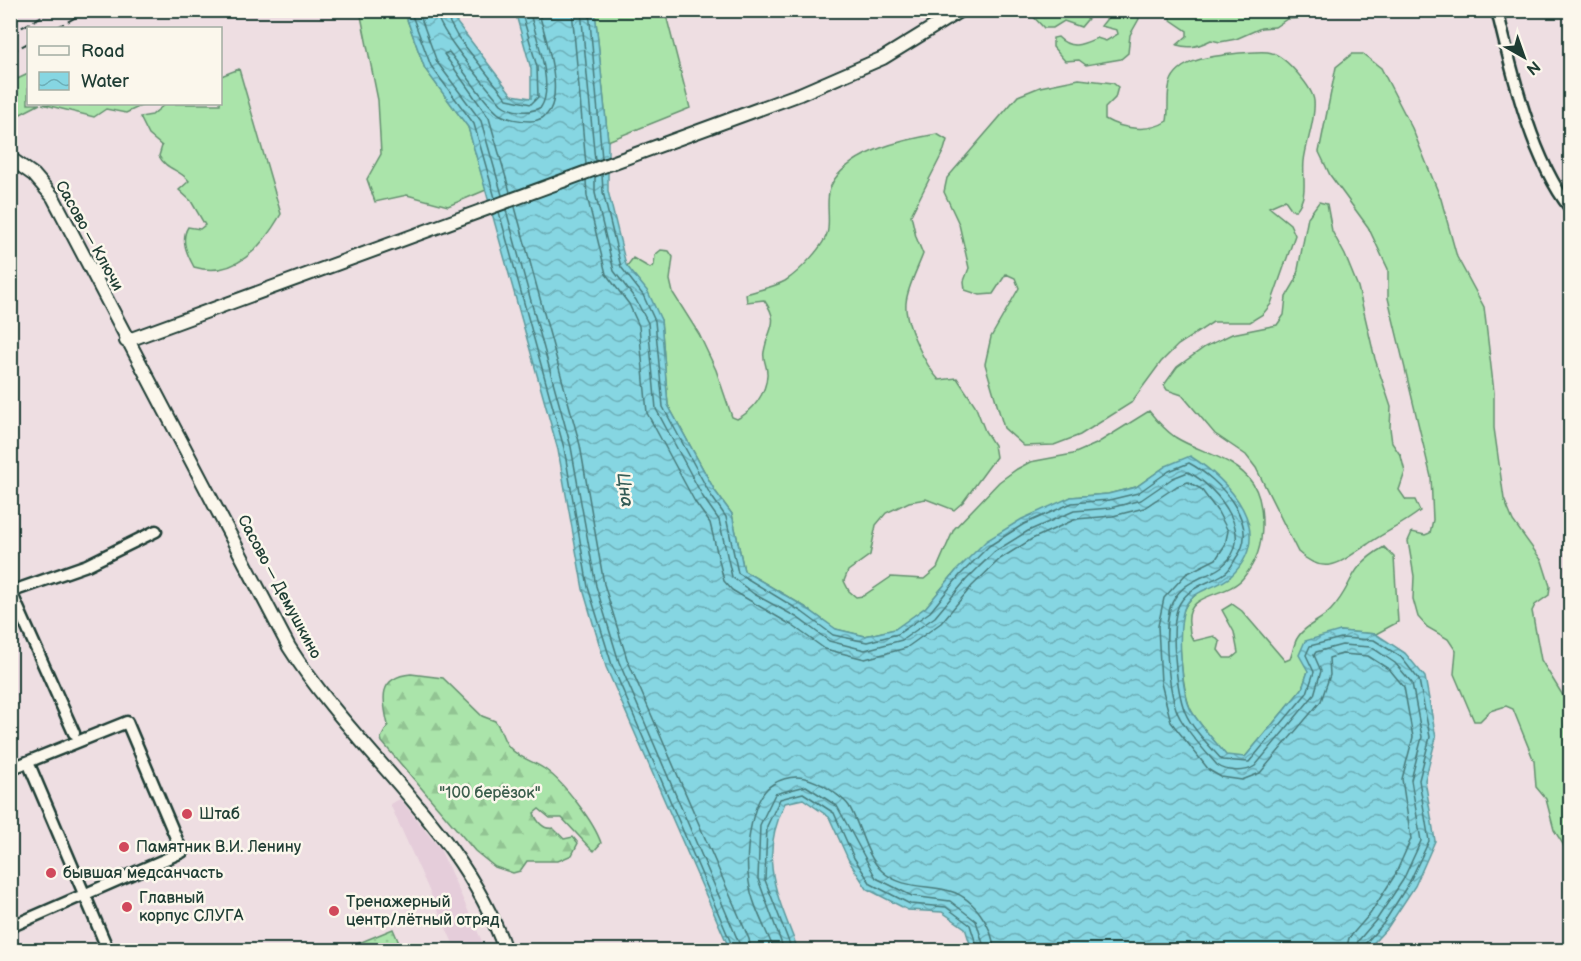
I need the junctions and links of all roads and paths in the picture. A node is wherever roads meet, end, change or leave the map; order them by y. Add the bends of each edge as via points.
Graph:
1 (961, 10) edge
2 (1497, 10) edge
3 (10, 158) edge
4 (1570, 208) edge
5 (126, 340) junction
6 (156, 531) dead end
7 (11, 592) edge
8 (74, 733) dead end
9 (28, 762) junction
10 (10, 769) edge
11 (85, 894) junction
12 (10, 927) edge
13 (108, 951) edge
14 (505, 951) edge

1 - 5 street via 883,58 800,94
2 - 4 street via 1517,87 1545,165
3 - 5 street, Сасово — Ключи via 34,175 52,197
5 - 14 street, Сасово — Демушкино via 289,647 330,705 461,861 489,908
6 - 7 street via 87,565
7 - 8 street
9 - 10 street
9 - 11 street
9 - 11 street via 127,722 182,852
11 - 12 street
11 - 13 street

